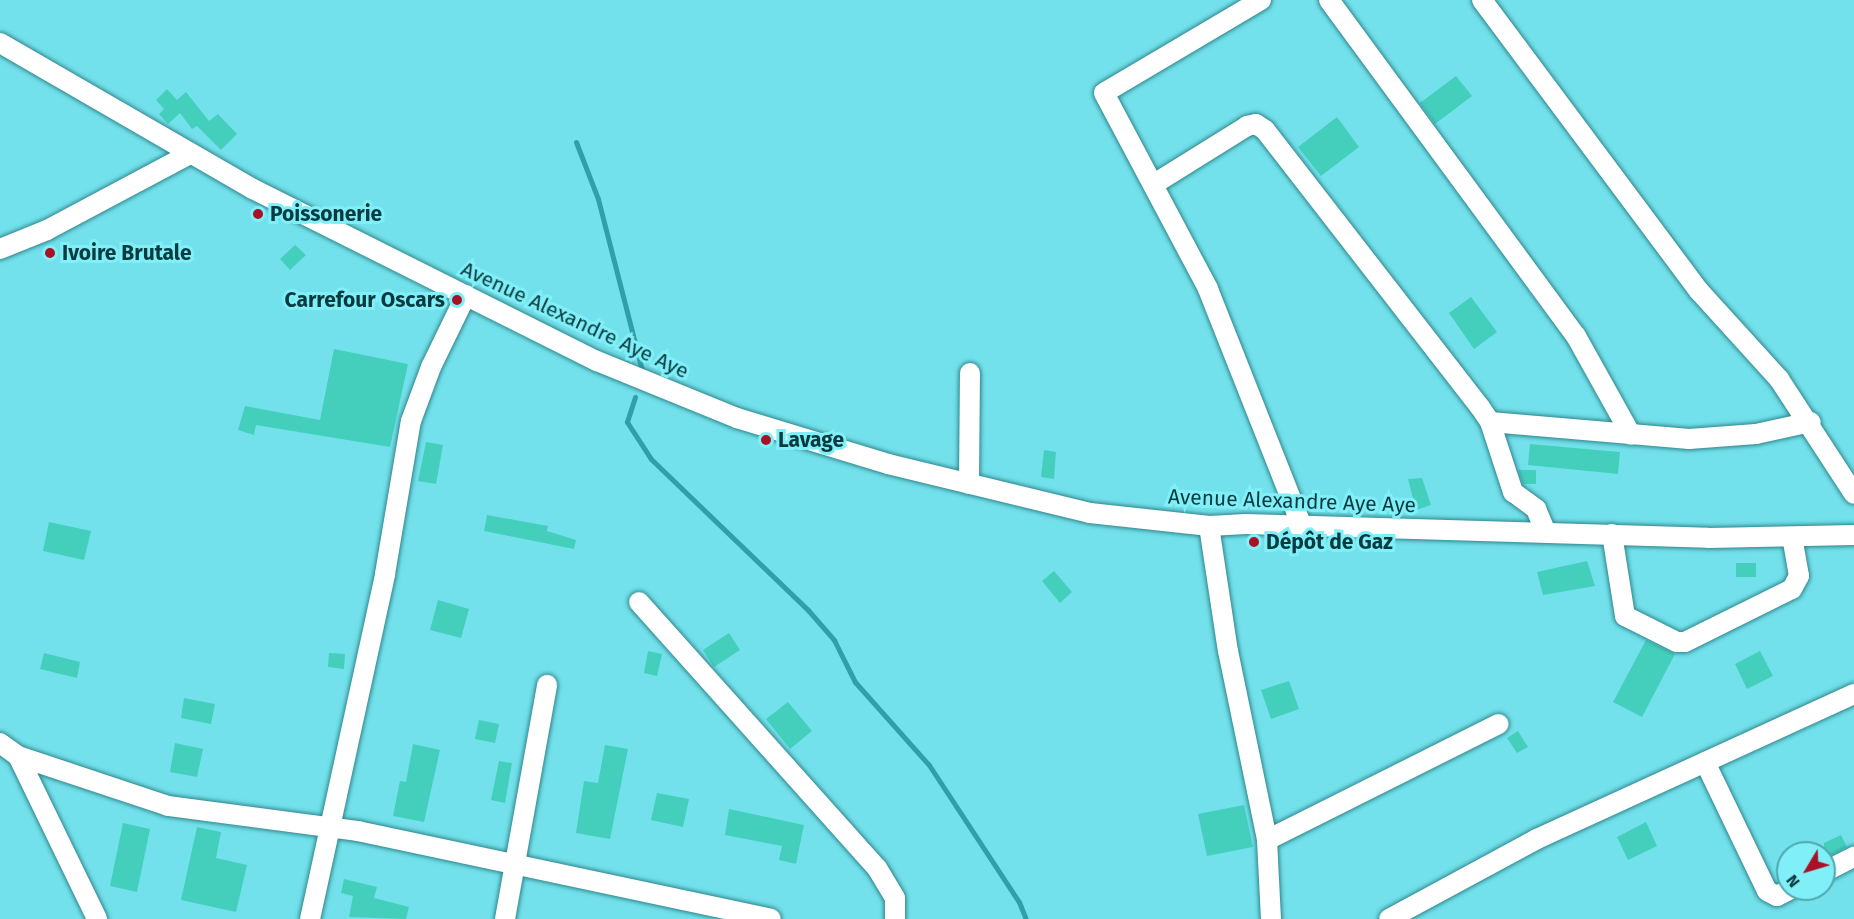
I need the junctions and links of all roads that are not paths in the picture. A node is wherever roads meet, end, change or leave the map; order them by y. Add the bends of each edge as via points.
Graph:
1 (1261, 0) edge
2 (1329, 0) edge
3 (1489, 2) edge
4 (0, 44) edge
5 (190, 154) junction
6 (1154, 184) junction
7 (0, 249) edge
8 (466, 296) junction
9 (970, 373) dead end
10 (1490, 422) junction
11 (1811, 422) junction
12 (1631, 435) junction
13 (969, 484) junction
14 (1854, 494) edge
15 (1209, 526) junction
16 (1302, 526) junction
17 (1546, 532) junction
18 (1612, 534) junction
19 (1854, 535) edge
20 (1792, 538) junction
21 (639, 602) dead end
22 (547, 685) dead end
23 (1854, 694) edge
24 (1499, 724) dead end
25 (0, 743) edge
26 (18, 756) junction
27 (1705, 762) junction
28 (329, 826) junction
29 (1267, 840) junction
30 (1854, 857) edge
31 (517, 865) junction
32 (1836, 866) edge
33 (1776, 896) edge
34 (97, 919) edge
35 (310, 919) edge
36 (505, 919) edge
37 (771, 919) edge
38 (895, 919) edge
39 (1271, 919) edge
40 (1389, 919) edge

1 - 6 street via 1104,93
2 - 12 street via 1576,336
3 - 11 street via 1699,291 1779,379
4 - 5 street, Avenue Alexandre Aye Aye
5 - 7 street via 47,230
5 - 8 street, Avenue Alexandre Aye Aye
6 - 10 street via 1256,124 1438,350
6 - 16 street via 1208,289
8 - 13 street, Avenue Alexandre Aye Aye via 618,371 737,418
8 - 28 street via 414,408 385,574
9 - 13 street
10 - 12 street
10 - 17 street via 1513,492 1536,509
11 - 12 street via 1756,434 1700,438
11 - 14 street
13 - 15 street, Avenue Alexandre Aye Aye via 1090,513
15 - 16 street, Avenue Alexandre Aye Aye
15 - 29 street via 1228,651
16 - 17 street, Avenue Alexandre Aye Aye
17 - 18 street, Avenue Alexandre Aye Aye
18 - 20 street, Avenue Alexandre Aye Aye
18 - 20 street via 1625,616 1677,642 1685,642 1792,589 1799,576
19 - 20 street, Avenue Alexandre Aye Aye
21 - 38 street via 877,868 895,898
22 - 31 street
23 - 27 street
24 - 29 street
25 - 26 street
26 - 28 street via 168,806
26 - 34 street
27 - 33 street via 1767,891
27 - 40 street via 1537,839
28 - 31 street
28 - 35 street
29 - 39 street
30 - 32 street
31 - 36 street
31 - 37 street

